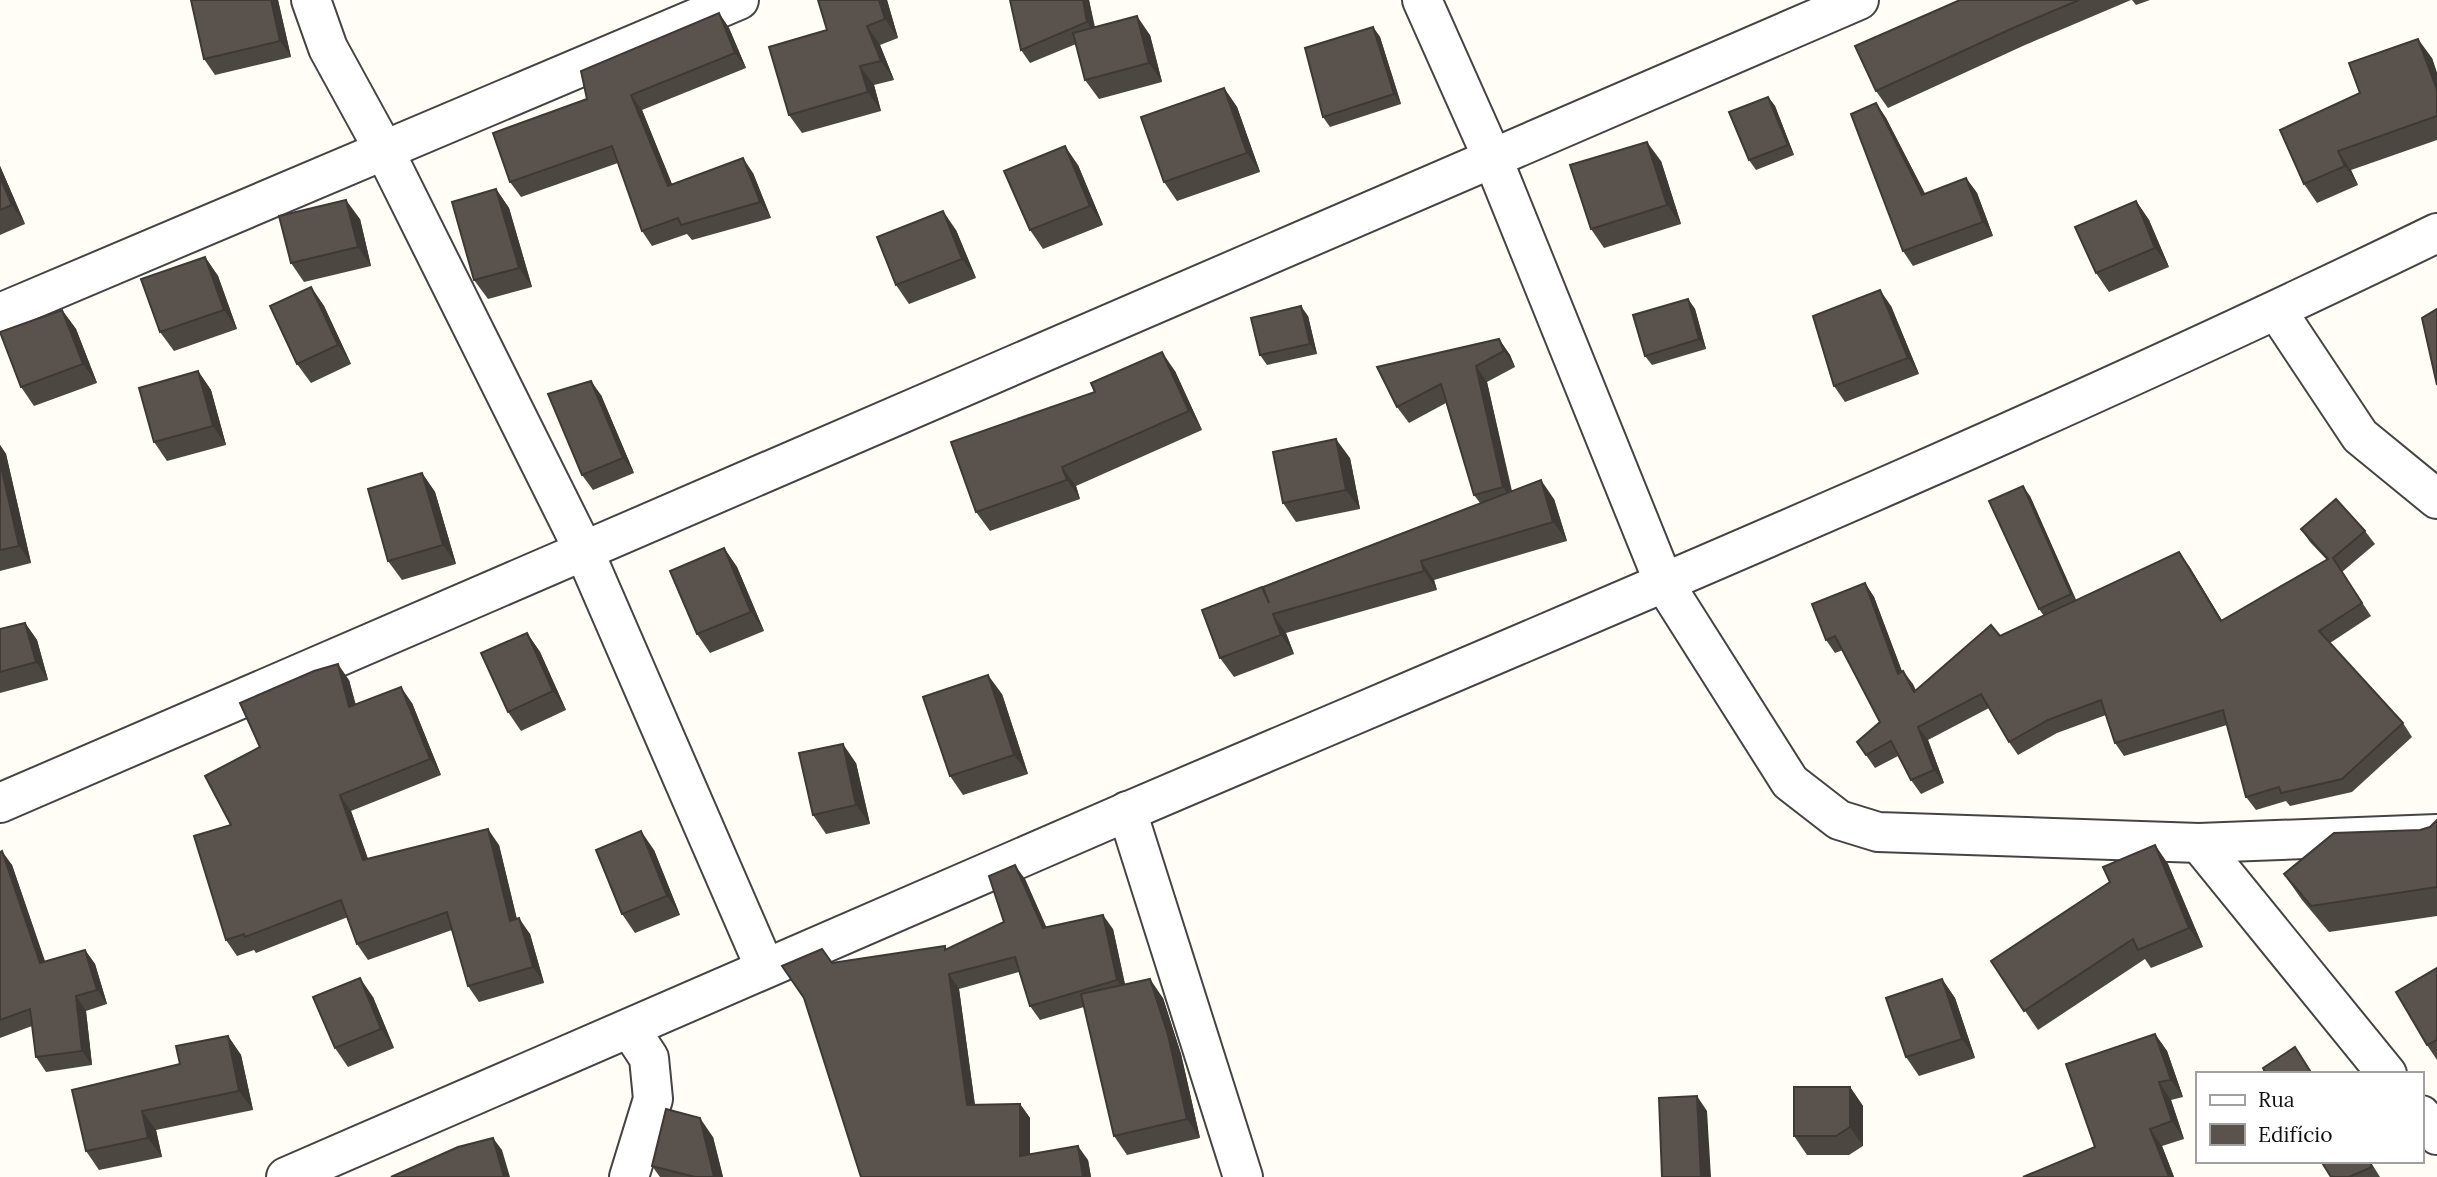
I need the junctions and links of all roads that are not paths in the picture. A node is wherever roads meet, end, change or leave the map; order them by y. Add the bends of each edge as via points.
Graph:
1 (311, 0) edge
2 (740, 0) edge
3 (1422, 0) edge
4 (1859, 0) edge
5 (384, 152) junction
6 (1492, 157) junction
7 (2437, 233) edge
8 (2277, 311) junction
9 (0, 313) edge
10 (2437, 499) edge
11 (584, 551) junction
12 (1664, 583) junction
13 (0, 803) edge
14 (1126, 811) junction
15 (2437, 834) edge
16 (2199, 843) junction
17 (765, 968) junction
18 (630, 1029) junction
19 (2385, 1072) edge
20 (2423, 1118) edge
21 (2437, 1135) edge
22 (286, 1177) edge
23 (629, 1177) edge
24 (1243, 1177) edge

1 - 5 street via 328,48
2 - 5 street
3 - 6 street
4 - 6 street
5 - 9 street
5 - 11 street
6 - 11 street
6 - 12 street
7 - 8 street
8 - 10 street via 2360,436
8 - 12 street
11 - 13 street
11 - 17 street
12 - 14 street
12 - 16 street via 1790,782 1839,820 1878,832
14 - 17 street
14 - 24 street
15 - 16 street
16 - 19 street
17 - 18 street
18 - 22 street
18 - 23 street via 649,1058 653,1099
20 - 21 street

